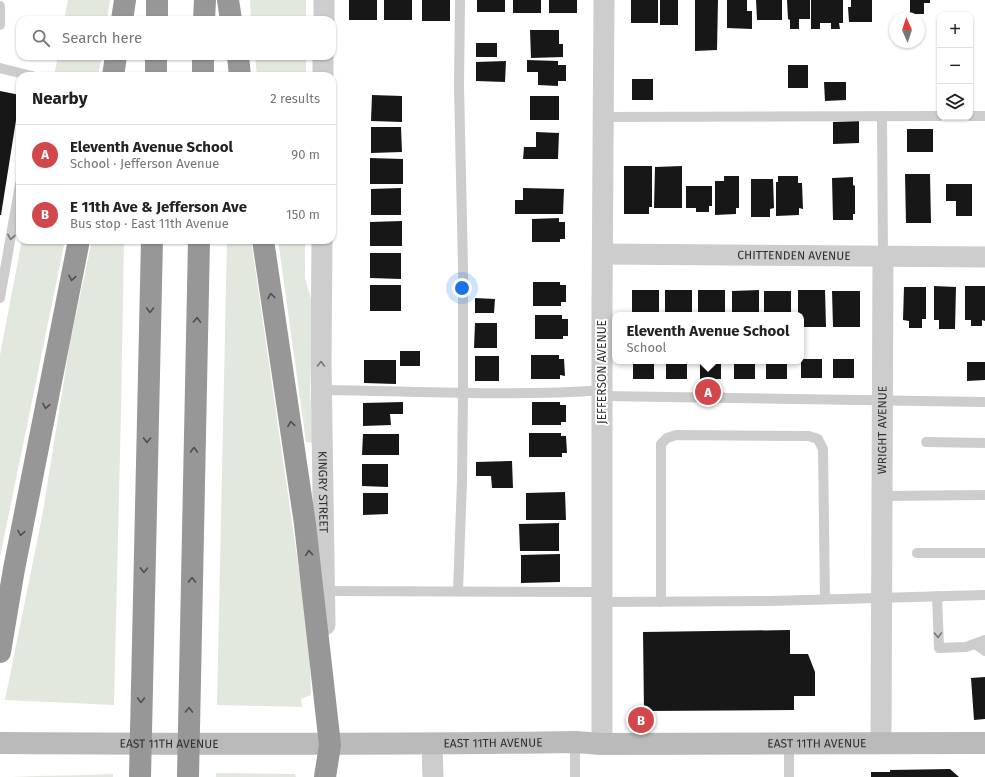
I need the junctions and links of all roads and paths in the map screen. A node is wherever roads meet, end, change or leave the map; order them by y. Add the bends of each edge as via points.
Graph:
1 (125, 0) edge
2 (157, 0) edge
3 (204, 0) edge
4 (228, 0) edge
5 (324, 0) edge
6 (460, 0) edge
7 (604, 0) edge
8 (0, 6) edge
9 (123, 16) edge
10 (157, 16) edge
11 (204, 16) edge
12 (230, 16) edge
13 (324, 16) edge
14 (0, 25) edge
15 (115, 60) edge
16 (156, 60) edge
17 (203, 60) edge
18 (238, 60) edge
19 (323, 60) edge
20 (0, 68) edge
21 (16, 72) edge
22 (114, 72) edge
23 (156, 72) edge
24 (203, 72) edge
25 (240, 72) edge
26 (323, 72) edge
27 (882, 116) junction
28 (937, 116) edge
29 (973, 116) edge
30 (985, 116) edge
31 (604, 117) junction
32 (16, 207) edge
33 (78, 244) edge
34 (152, 244) edge
35 (199, 244) edge
36 (264, 244) edge
37 (322, 244) edge
38 (603, 254) junction
39 (883, 256) junction
40 (985, 257) edge
41 (0, 298) edge
42 (322, 390) junction
43 (463, 393) junction
44 (603, 393) junction
45 (883, 400) junction
46 (985, 402) edge
47 (926, 442) dead end
48 (985, 442) edge
49 (985, 495) edge
50 (882, 496) junction
51 (985, 553) edge
52 (918, 554) dead end
53 (324, 591) junction
54 (458, 591) junction
55 (985, 595) edge
56 (937, 596) junction
57 (602, 597) junction
58 (881, 598) junction
59 (825, 599) junction
60 (660, 602) junction
61 (985, 640) edge
62 (975, 644) junction
63 (985, 651) edge
64 (0, 652) edge
65 (326, 669) joint
66 (575, 742) junction
67 (0, 743) edge
68 (881, 743) junction
69 (985, 743) edge
70 (602, 744) junction
71 (789, 744) junction
72 (330, 745) junction
73 (432, 745) junction
74 (140, 777) edge
75 (188, 777) edge
76 (325, 777) edge
77 (433, 777) edge
78 (575, 777) edge
79 (789, 777) edge

1 - 9 highway
2 - 10 highway
3 - 11 highway
4 - 12 highway
5 - 13 street
6 - 43 lane
7 - 31 street, JEFFERSON AVENUE
8 - 14 lane
15 - 22 highway
16 - 23 highway
17 - 24 highway
18 - 25 highway
19 - 26 street
20 - 21 lane
27 - 28 lane
27 - 31 lane
27 - 39 lane, WRIGHT AVENUE
29 - 30 lane
31 - 38 street, JEFFERSON AVENUE
32 -> 41 lane
33 -> 64 highway
34 -> 74 highway
75 -> 35 highway
72 -> 36 highway via 306,524
42 -> 37 street, KINGRY STREET
38 - 39 street, CHITTENDEN AVENUE
38 - 44 street, JEFFERSON AVENUE
39 - 40 street, CHITTENDEN AVENUE
39 - 45 street, WRIGHT AVENUE
42 - 43 lane
42 - 53 street, KINGRY STREET
43 - 44 lane
43 - 54 lane
44 - 45 lane
44 - 57 street, JEFFERSON AVENUE
45 - 46 lane
45 - 50 street, WRIGHT AVENUE
47 - 48 lane
49 - 50 lane
50 - 58 street, WRIGHT AVENUE
51 - 52 lane
53 - 54 lane
53 - 65 street, KINGRY STREET
54 - 57 lane
55 - 56 lane
56 - 58 lane
56 -> 62 lane via 939,648 966,648
57 - 60 lane
57 - 70 street, JEFFERSON AVENUE
58 - 59 lane
58 - 68 street, WRIGHT AVENUE
59 - 60 lane
59 - 60 lane via 823,449 818,440 809,436 676,435 667,438 661,444
61 - 62 lane
62 - 63 lane
65 - 72 street, KINGRY STREET
66 - 70 street, EAST 11TH AVENUE
66 - 73 street, EAST 11TH AVENUE
66 - 78 lane
67 - 72 street, EAST 11TH AVENUE
68 - 69 street, EAST 11TH AVENUE
68 - 71 street, EAST 11TH AVENUE
70 - 71 street, EAST 11TH AVENUE
71 - 79 lane
72 - 73 street, EAST 11TH AVENUE
72 - 76 highway
73 - 77 street

